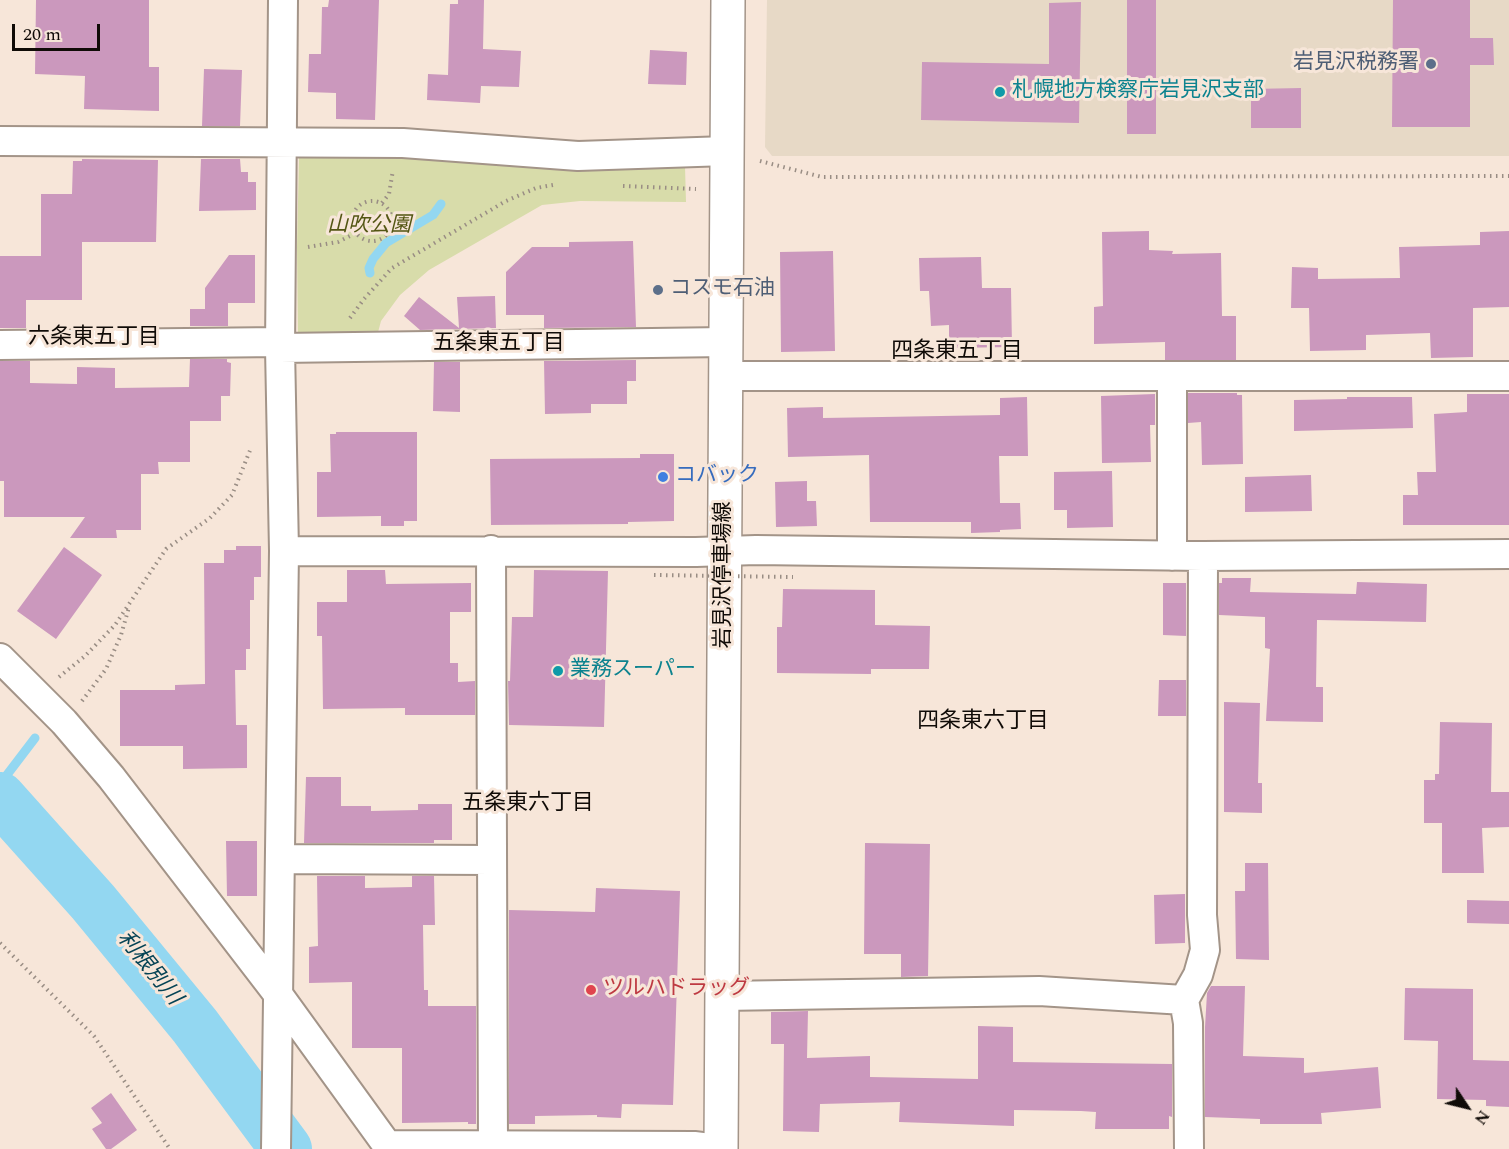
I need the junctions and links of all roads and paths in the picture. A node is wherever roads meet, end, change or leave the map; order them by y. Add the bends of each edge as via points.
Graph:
1 (283, 0) edge
2 (728, 0) edge
3 (0, 141) edge
4 (282, 143) junction
5 (727, 151) junction
6 (760, 161) dead end
7 (1509, 176) edge
8 (557, 184) dead end
9 (614, 186) dead end
10 (697, 189) dead end
11 (356, 233) junction
12 (281, 249) junction
13 (726, 342) junction
14 (0, 345) edge
15 (280, 345) junction
16 (331, 346) junction
17 (726, 376) junction
18 (1172, 376) junction
19 (1509, 376) edge
20 (281, 407) junction
21 (284, 550) junction
22 (491, 550) junction
23 (726, 552) junction
24 (1509, 554) edge
25 (1172, 556) junction
26 (1203, 556) junction
27 (654, 575) dead end
28 (793, 577) dead end
29 (131, 602) junction
30 (0, 658) edge
31 (36, 692) junction
32 (64, 722) junction
33 (280, 860) junction
34 (491, 860) junction
35 (0, 943) edge
36 (278, 993) junction
37 (722, 996) junction
38 (1184, 1000) junction
39 (493, 1147) junction
40 (170, 1149) edge
41 (276, 1149) edge
42 (720, 1149) edge
43 (1188, 1149) edge

1 - 4 street
2 - 5 main road, 岩見沢停車場線
3 - 4 street
4 - 5 street via 403,142 578,156
4 - 12 street
5 - 13 main road, 岩見沢停車場線
6 - 7 path via 822,177
8 - 16 path via 506,201 392,268 364,298
9 - 10 path
11 - 11 path via 353,213 363,203 376,201 388,208 392,226 379,240 366,240
11 - 12 path via 316,247
12 - 15 street
13 - 16 street
13 - 17 main road, 岩見沢停車場線
14 - 15 street
15 - 16 street
15 - 20 street
17 - 18 street
17 - 23 main road, 岩見沢停車場線
18 - 19 street
18 - 25 street
20 - 21 street
20 - 29 path via 251,449 232,495 210,518 166,549
21 - 22 street
21 - 33 street
22 - 23 street
22 - 34 street
23 - 25 street
23 - 37 main road, 岩見沢停車場線
24 - 26 street
25 - 26 street
26 - 38 street via 1205,950 1198,975
27 - 28 path, bridge
29 - 31 path via 101,641
29 - 32 path via 106,669
30 - 31 street
31 - 32 street
32 - 36 street
33 - 34 street
33 - 36 street
34 - 39 street
35 - 40 path via 94,1036
36 - 39 street via 387,1146
36 - 41 street
37 - 38 street via 1039,991
37 - 42 main road, 岩見沢停車場線
38 - 43 street via 1188,1023
39 - 42 street

